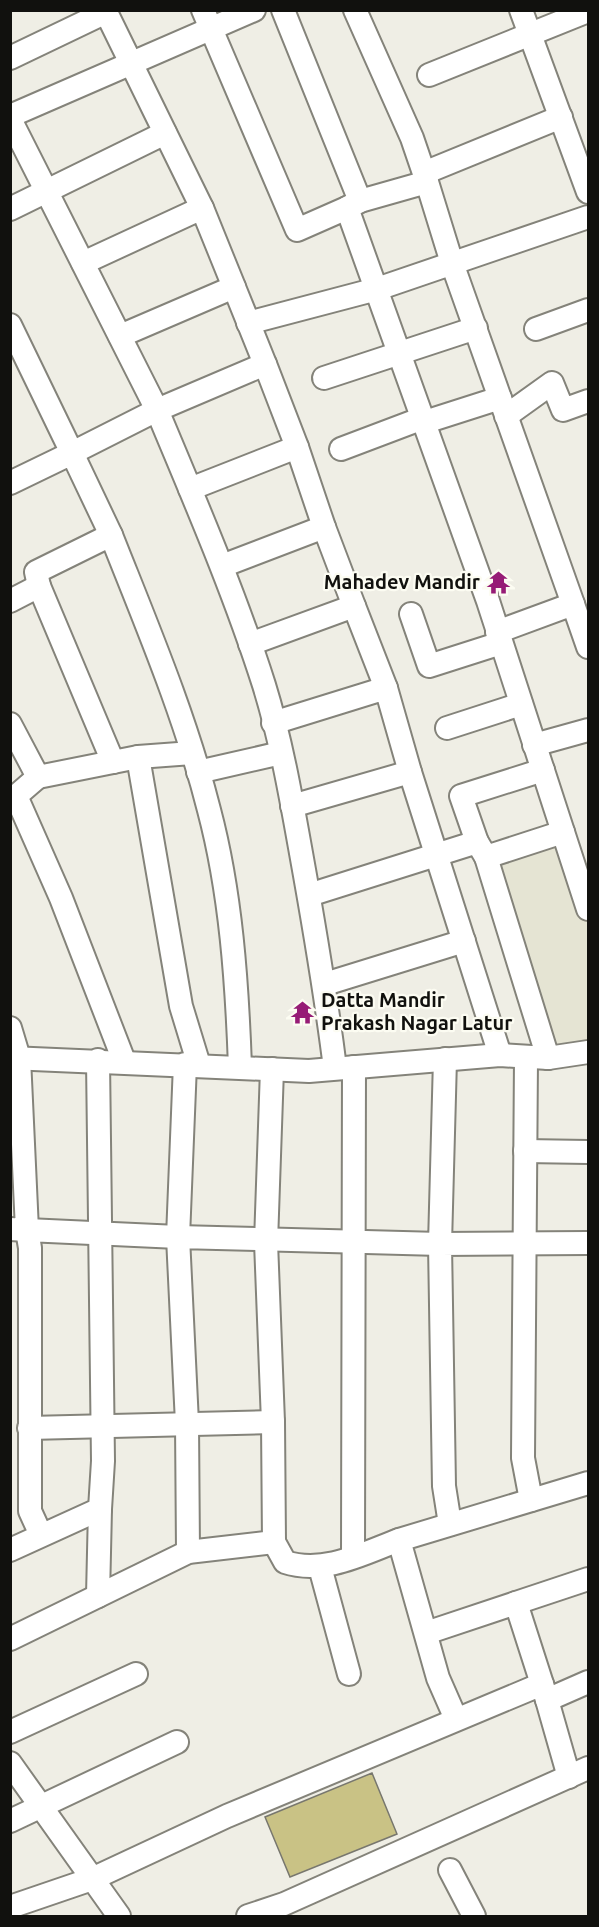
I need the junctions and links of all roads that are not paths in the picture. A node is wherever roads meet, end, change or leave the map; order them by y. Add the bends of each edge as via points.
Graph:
1 (254, 10) edge
2 (282, 10) edge
3 (355, 10) edge
4 (521, 10) edge
5 (106, 11) edge
6 (588, 11) edge
7 (207, 20) edge
8 (530, 34) junction
9 (10, 58) edge
10 (130, 64) junction
11 (429, 75) dead end
12 (561, 117) junction
13 (10, 118) edge
14 (165, 133) junction
15 (426, 178) junction
16 (47, 192) junction
17 (588, 192) edge
18 (354, 205) junction
19 (202, 208) junction
20 (10, 209) edge
21 (588, 217) edge
22 (83, 263) junction
23 (452, 263) junction
24 (234, 287) junction
25 (377, 289) junction
26 (588, 310) edge
27 (248, 323) junction
28 (10, 325) edge
29 (476, 328) junction
30 (536, 329) dead end
31 (120, 336) junction
32 (400, 353) junction
33 (265, 364) junction
34 (324, 378) dead end
35 (588, 401) edge
36 (503, 407) junction
37 (157, 410) junction
38 (424, 420) junction
39 (297, 447) junction
40 (341, 449) dead end
41 (72, 453) junction
42 (10, 483) edge
43 (190, 489) junction
44 (324, 527) junction
45 (111, 535) junction
46 (222, 566) junction
47 (39, 586) junction
48 (10, 601) edge
49 (573, 604) junction
50 (354, 606) junction
51 (411, 614) dead end
52 (499, 638) junction
53 (250, 644) junction
54 (588, 647) edge
55 (386, 688) junction
56 (521, 704) junction
57 (273, 723) junction
58 (10, 724) edge
59 (447, 728) dead end
60 (588, 730) edge
61 (534, 745) junction
62 (281, 753) junction
63 (138, 757) junction
64 (113, 762) junction
65 (195, 762) junction
66 (543, 770) junction
67 (410, 772) junction
68 (38, 777) junction
69 (292, 806) junction
70 (563, 832) junction
71 (481, 849) junction
72 (435, 856) junction
73 (309, 895) junction
74 (588, 909) edge
75 (464, 941) junction
76 (325, 984) junction
77 (10, 1028) edge
78 (588, 1052) edge
79 (500, 1055) junction
80 (15, 1058) edge
81 (445, 1059) junction
82 (537, 1059) junction
83 (98, 1060) junction
84 (124, 1061) junction
85 (192, 1065) junction
86 (240, 1067) junction
87 (344, 1068) junction
88 (272, 1069) junction
89 (525, 1151) junction
90 (588, 1152) edge
91 (19, 1230) edge
92 (100, 1232) junction
93 (178, 1238) junction
94 (266, 1242) junction
95 (525, 1243) junction
96 (588, 1243) edge
97 (353, 1244) junction
98 (440, 1244) junction
99 (273, 1422) junction
100 (187, 1423) junction
101 (103, 1424) junction
102 (29, 1428) junction
103 (588, 1483) edge
104 (531, 1500) junction
105 (100, 1509) junction
106 (450, 1524) junction
107 (41, 1535) junction
108 (399, 1540) junction
109 (274, 1542) junction
110 (10, 1550) edge
111 (188, 1552) junction
112 (353, 1556) junction
113 (320, 1567) junction
114 (588, 1579) edge
115 (98, 1596) junction
116 (516, 1603) junction
117 (426, 1633) junction
118 (10, 1639) edge
119 (136, 1674) dead end
120 (349, 1674) dead end
121 (588, 1682) edge
122 (544, 1692) junction
123 (456, 1719) junction
124 (10, 1732) edge
125 (177, 1742) dead end
126 (10, 1763) edge
127 (579, 1773) edge
128 (41, 1806) junction
129 (10, 1821) edge
130 (450, 1870) dead end
131 (92, 1879) junction
132 (10, 1907) edge
133 (255, 1915) edge
134 (119, 1917) edge
135 (474, 1917) edge

1 - 7 street
2 - 18 street
3 - 15 street
4 - 8 street
5 - 9 street
5 - 10 street
6 - 8 street
7 - 10 street
7 - 18 street via 297,230
8 - 11 street
8 - 12 street
10 - 13 street
10 - 14 street
12 - 15 street
12 - 17 street
13 - 16 street
14 - 16 street
14 - 19 street
15 - 18 street
15 - 23 street
16 - 20 street
16 - 22 street
18 - 25 street
19 - 22 street
19 - 24 street
21 - 23 street
22 - 31 street
23 - 25 street
23 - 29 street
24 - 27 street
24 - 31 street
25 - 27 street
25 - 32 street
26 - 30 street
27 - 33 street
28 - 41 street
29 - 32 street
29 - 36 street
31 - 37 street
32 - 34 street
32 - 38 street
33 - 37 street
33 - 39 street
35 - 36 street via 563,410 552,383
36 - 38 street
36 - 49 street
37 - 41 street
37 - 43 street
38 - 40 street
38 - 52 street
39 - 43 street
39 - 44 street
41 - 42 street
41 - 45 street
43 - 46 street
44 - 46 street
44 - 50 street
45 - 47 street via 36,572
45 - 65 street via 172,689
46 - 53 street
47 - 48 street
47 - 64 street
49 - 52 street
49 - 54 street
50 - 53 street
50 - 55 street
51 - 52 street via 429,666
52 - 56 street
53 - 57 street
55 - 57 street
55 - 67 street
56 - 59 street
56 - 61 street
57 - 62 street
58 - 68 street
60 - 61 street
61 - 66 street
62 - 65 street
62 - 69 street
63 - 64 street
63 - 65 street
63 - 85 street
64 - 68 street
65 - 86 street via 210,811 227,908
66 - 70 street
66 - 71 street via 461,796
67 - 69 street
67 - 72 street
68 - 84 street via 16,796 61,898
69 - 73 street
70 - 71 street
70 - 74 street
71 - 72 street
71 - 82 street
72 - 73 street
72 - 75 street
73 - 76 street
75 - 76 street
75 - 79 street
76 - 87 street
77 - 80 street
78 - 82 street
79 - 81 street
79 - 82 street
80 - 83 street
80 - 91 street
81 - 87 street
81 - 98 street
82 - 89 street
83 - 84 street
83 - 92 street
84 - 85 street
85 - 86 street
85 - 93 street
86 - 88 street
87 - 88 street
87 - 97 street
88 - 94 street
89 - 90 street
89 - 95 street
91 - 92 street
91 - 102 street via 30,1248
92 - 93 street
92 - 101 street
93 - 94 street
93 - 100 street
94 - 97 street
94 - 99 street
95 - 96 street
95 - 98 street
95 - 104 street via 523,1458
97 - 98 street
97 - 112 street
98 - 106 street via 443,1479
99 - 100 street
99 - 109 street
100 - 101 street
100 - 111 street
101 - 102 street
101 - 105 street
102 - 107 street via 30,1511
103 - 104 street
104 - 106 street
105 - 107 street
105 - 115 street
106 - 108 street
107 - 110 street
108 - 112 street
108 - 117 street
109 - 111 street
109 - 113 street via 285,1562
111 - 115 street
112 - 113 street
113 - 120 street
114 - 116 street
115 - 118 street
116 - 117 street
116 - 122 street
117 - 123 street via 438,1678
119 - 124 street
121 - 122 street
122 - 123 street
122 - 127 street
123 - 131 street via 227,1816
125 - 128 street
126 - 128 street
127 - 133 street
128 - 129 street
128 - 131 street
130 - 135 street
131 - 132 street
131 - 134 street

